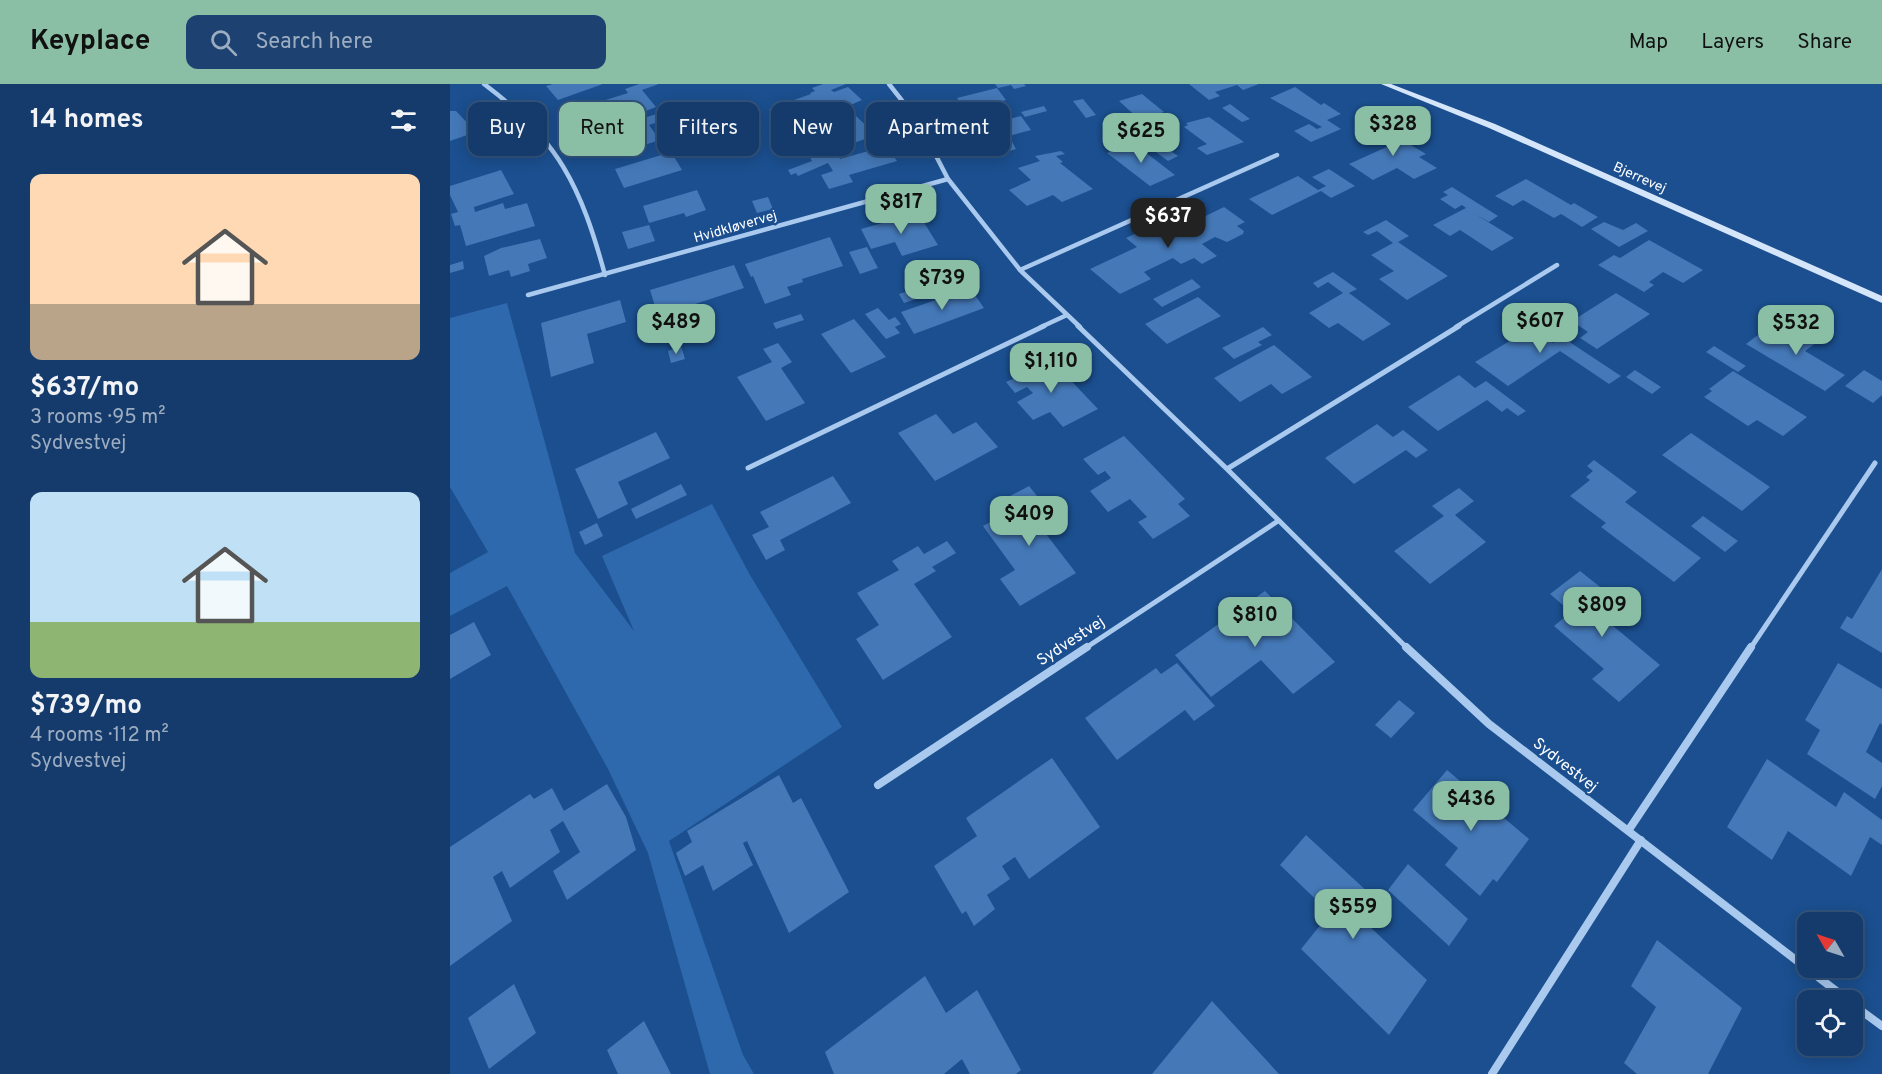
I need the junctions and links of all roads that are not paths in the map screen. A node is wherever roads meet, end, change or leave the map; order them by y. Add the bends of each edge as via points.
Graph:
1 (484, 84) edge
2 (889, 84) edge
3 (1385, 84) edge
4 (1277, 155) dead end
5 (948, 179) junction
6 (1557, 265) dead end
7 (1020, 270) junction
8 (605, 274) junction
9 (528, 296) dead end
10 (1882, 300) edge
11 (1067, 315) junction
12 (1875, 463) dead end
13 (748, 468) dead end
14 (1227, 469) junction
15 (1278, 521) junction
16 (878, 785) dead end
17 (1628, 831) junction
18 (1641, 840) junction
19 (1835, 990) edge
20 (1863, 1012) edge
21 (1882, 1026) edge
22 (1492, 1074) edge

1 - 8 street via 539,133 567,170 591,224
2 - 5 street, Sydvestvej via 918,122
3 - 10 street, Bjerrevej via 1492,126
4 - 7 street
5 - 7 street, Sydvestvej
5 - 8 street, Hvidkløvervej
6 - 14 street
7 - 11 street, Sydvestvej
8 - 9 street, Hvidkløvervej
11 - 13 street
11 - 14 street, Sydvestvej
12 - 17 street
14 - 15 street, Sydvestvej
15 - 16 street, Sydvestvej
15 - 17 street, Sydvestvej via 1489,724
17 - 18 street, Sydvestvej
18 - 19 street, Sydvestvej
18 - 22 street
20 - 21 street

